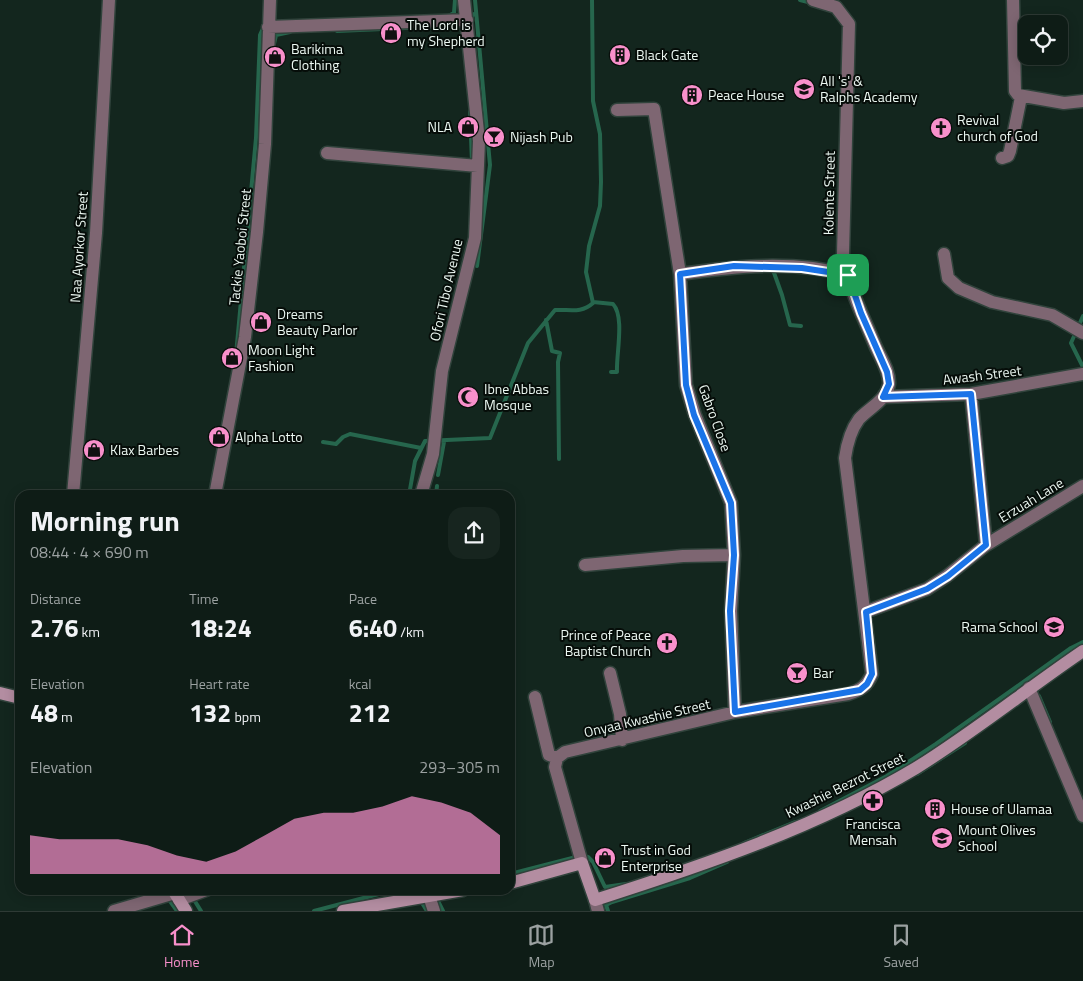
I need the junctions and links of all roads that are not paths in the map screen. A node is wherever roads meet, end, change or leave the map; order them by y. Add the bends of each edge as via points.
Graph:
1 (109, 0) edge
2 (270, 0) edge
3 (464, 0) edge
4 (813, 0) edge
5 (1013, 0) edge
6 (467, 20) junction
7 (268, 27) junction
8 (1021, 97) junction
9 (1083, 101) edge
10 (617, 110) dead end
11 (327, 153) dead end
12 (1002, 158) dead end
13 (478, 166) junction
14 (944, 254) dead end
15 (680, 274) junction
16 (848, 275) junction
17 (1083, 333) edge
18 (1083, 374) edge
19 (971, 394) junction
20 (883, 397) junction
21 (1083, 486) edge
22 (73, 490) edge
23 (217, 490) edge
24 (422, 490) edge
25 (986, 545) junction
26 (734, 555) junction
27 (585, 565) dead end
28 (866, 612) junction
29 (1083, 651) edge
30 (610, 673) dead end
31 (1029, 688) junction
32 (0, 694) edge
33 (15, 697) edge
34 (535, 697) dead end
35 (735, 712) junction
36 (622, 740) junction
37 (558, 758) junction
38 (1083, 816) edge
39 (582, 863) junction
40 (515, 882) edge
41 (419, 895) edge
42 (429, 895) edge
43 (178, 898) edge
44 (597, 905) edge
45 (348, 910) edge
46 (114, 911) edge
47 (434, 911) edge

1 - 22 street, Naa Ayorkor Street via 96,234
2 - 7 street, Tackie Yaoboi Street
3 - 6 street, Ofori Tibo Avenue
4 - 16 street, Kolente Street via 836,7 849,24 843,228 843,254
5 - 8 street via 1015,91
6 - 7 street
6 - 13 street, Ofori Tibo Avenue via 479,141
7 - 23 street, Tackie Yaoboi Street via 265,144 257,232 245,338
8 - 9 street via 1064,103
8 - 12 street via 1010,151
10 - 15 street, Gabro Close via 654,109
11 - 13 street
13 - 24 street, Ofori Tibo Avenue via 475,238 442,371 434,441
14 - 17 street via 948,278 959,288 992,302 1052,315
15 - 16 street via 734,266 761,266 810,268
15 - 26 street, Gabro Close via 686,385 694,415 731,503
16 - 20 street, Kolente Street via 887,372 889,384
18 - 19 street, Awash Street
19 - 20 street, Awash Street
19 - 25 street
20 - 28 street, Onyaa Kwashie Street via 852,430 845,458
21 - 25 street, Erzuah Lane
25 - 28 street, Erzuah Lane via 927,589
26 - 27 street
26 - 35 street, Gabro Close via 730,611
28 - 35 street, Onyaa Kwashie Street via 872,674 860,690
29 - 31 street, Kwashie Bezrot Street
30 - 36 street via 620,714
31 - 38 street
31 - 44 street, Kwashie Bezrot Street via 916,768 826,814 698,868
32 - 33 street
34 - 37 street via 549,755
35 - 36 street, Onyaa Kwashie Street
36 - 37 street, Onyaa Kwashie Street via 565,752
37 - 39 street via 555,767
39 - 40 street
39 - 44 street
41 - 45 street
42 - 47 street
43 - 46 street

